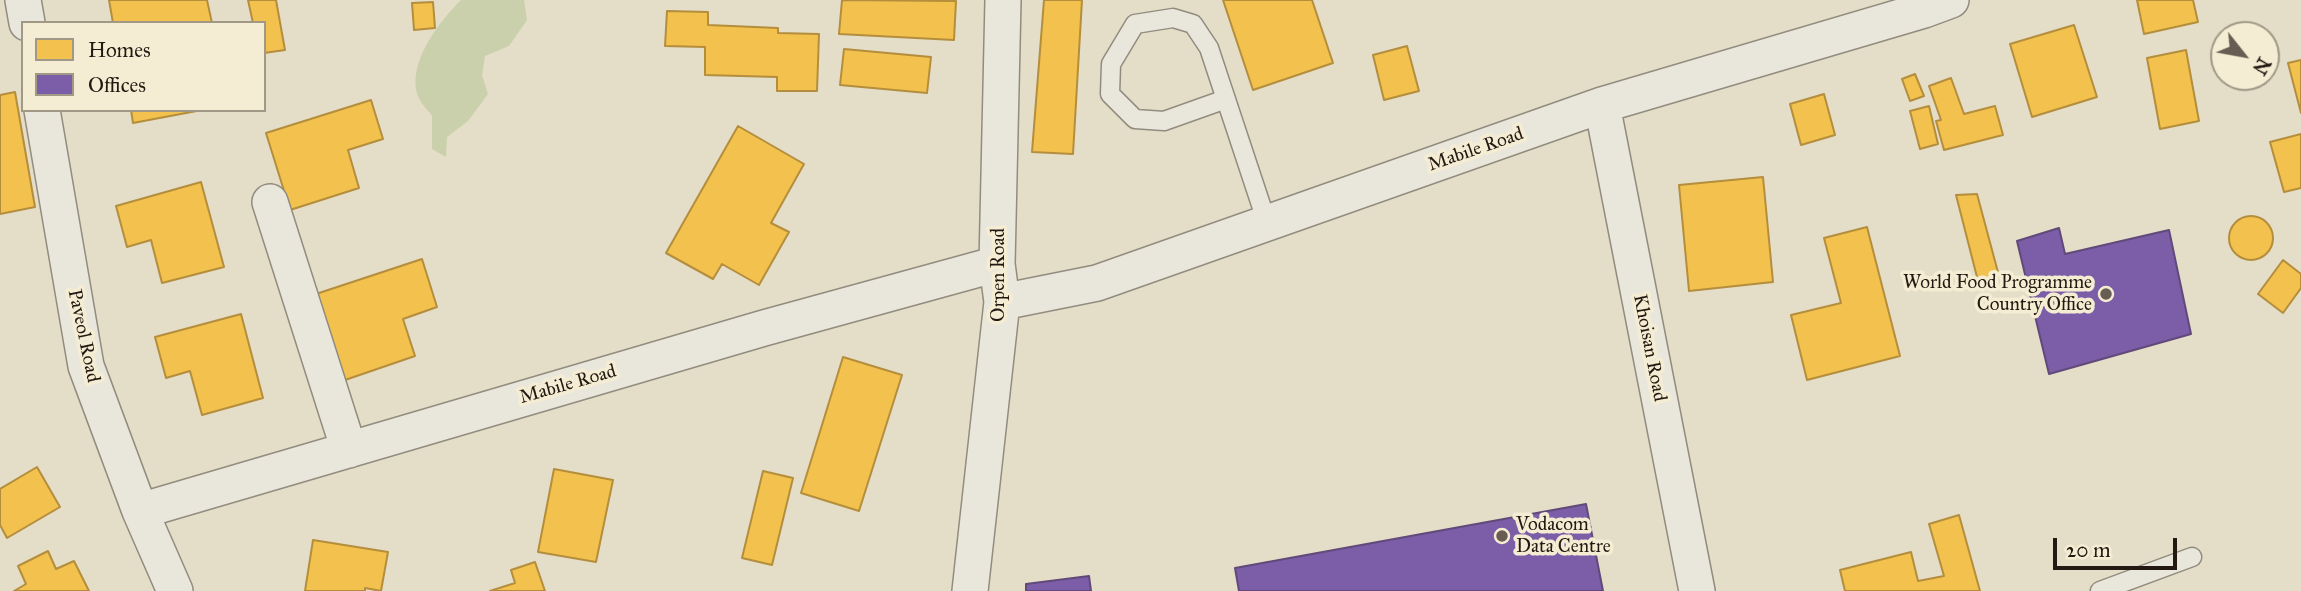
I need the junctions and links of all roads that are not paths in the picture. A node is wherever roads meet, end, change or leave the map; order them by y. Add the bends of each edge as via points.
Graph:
1 (23, 0) edge
2 (1003, 0) edge
3 (1951, 0) edge
4 (27, 21) edge
5 (1226, 99) junction
6 (1602, 105) junction
7 (42, 112) edge
8 (270, 202) dead end
9 (1266, 223) junction
10 (998, 264) junction
11 (1002, 302) junction
12 (349, 450) junction
13 (140, 511) junction
14 (2192, 557) dead end
15 (175, 591) edge
16 (970, 591) edge
17 (1697, 591) edge
18 (2100, 591) edge

1 - 4 street
2 - 10 street, Orpen Road
3 - 6 street, Mabile Road
5 - 5 lane via 1209,48 1194,24 1173,18 1135,24 1111,64 1110,94 1135,119 1164,121
5 - 9 lane
6 - 9 street, Mabile Road
6 - 17 street, Khoisan Road
7 - 13 street, Paveol Road via 86,366
8 - 12 street
9 - 11 street, Mabile Road via 1097,282
10 - 11 street, Orpen Road
10 - 12 street, Mabile Road
11 - 16 street, Orpen Road
12 - 13 street, Mabile Road
13 - 15 street, Paveol Road
14 - 18 lane

